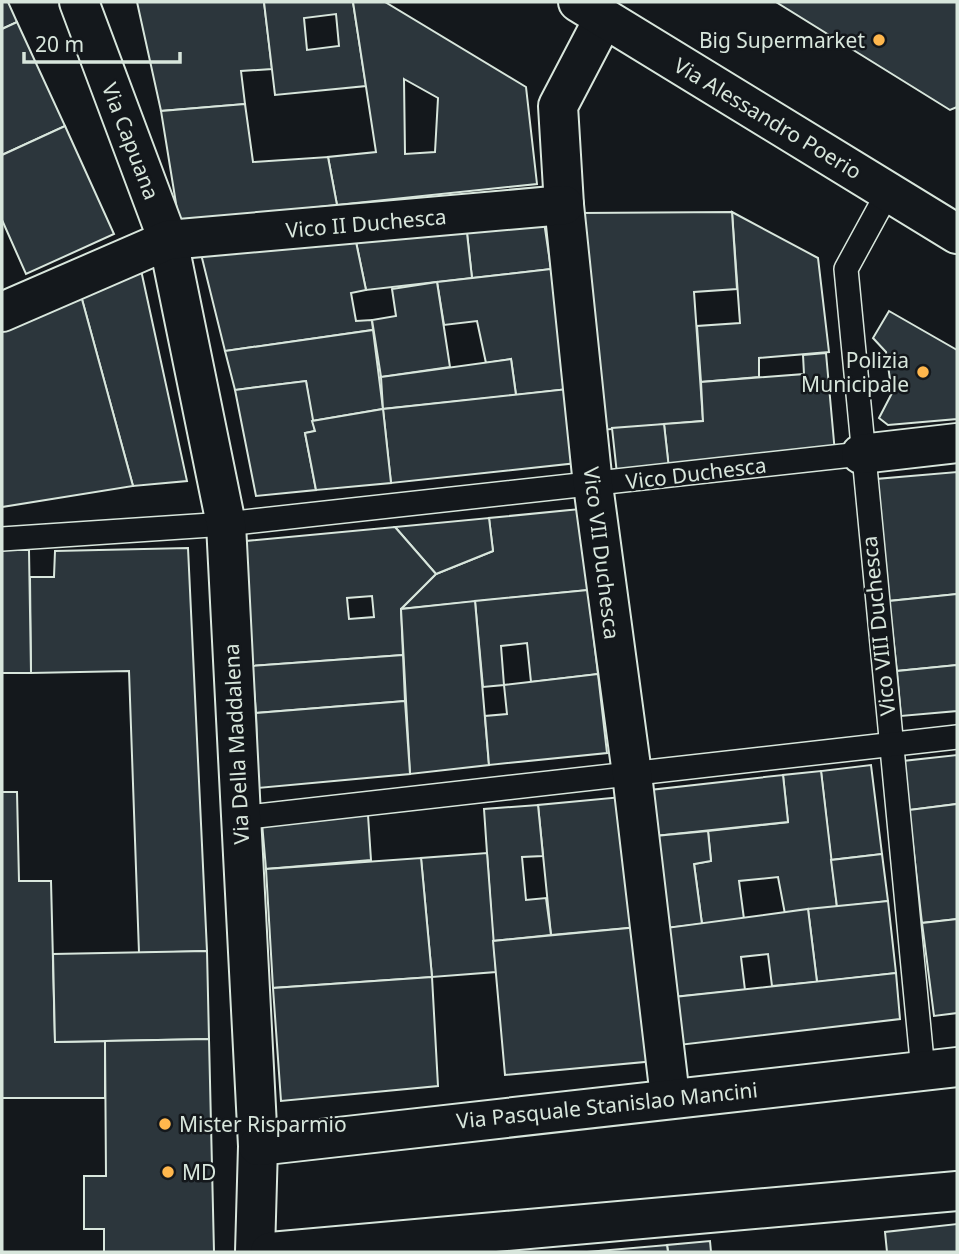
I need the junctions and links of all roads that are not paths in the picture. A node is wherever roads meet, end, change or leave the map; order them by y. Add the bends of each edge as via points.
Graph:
1 (79, 2) edge
2 (607, 12) edge
3 (888, 192) junction
4 (564, 205) junction
5 (957, 234) edge
6 (168, 240) junction
7 (4, 305) edge
8 (957, 443) edge
9 (862, 454) junction
10 (593, 485) junction
11 (226, 524) junction
12 (2, 539) edge
13 (957, 737) edge
14 (890, 745) junction
15 (632, 774) junction
16 (239, 818) junction
17 (940, 1069) edge
18 (670, 1097) junction
19 (258, 1146) junction
20 (957, 1191) edge
21 (255, 1252) edge
22 (270, 1252) edge

1 - 6 street, Via Capuana
2 - 3 street, Via Alessandro Poerio
2 - 4 street, Vico VII Duchesca via 558,106
3 - 5 street, Via Alessandro Poerio
3 - 9 lane, Vico VIII Duchesca via 846,269
4 - 6 street, Vico II Duchesca
4 - 10 street, Vico VII Duchesca
6 - 7 street, Vico II Duchesca
6 - 11 street, Via Della Maddalena
8 - 9 street, Vico Duchesca
9 - 10 lane, Vico Duchesca
9 - 14 lane, Vico VIII Duchesca
10 - 11 lane, Vico Duchesca
10 - 15 street, Vico VII Duchesca
11 - 12 lane, Vico Duchesca
11 - 16 street, Via Della Maddalena
13 - 14 lane
14 - 15 lane
14 - 17 lane, Vico VIII Duchesca
15 - 16 lane
15 - 18 street, Vico VII Duchesca
16 - 19 street, Via Della Maddalena
17 - 18 street, Via Pasquale Stanislao Mancini
18 - 19 street, Via Pasquale Stanislao Mancini
19 - 21 street, Via Della Maddalena
20 - 22 street

